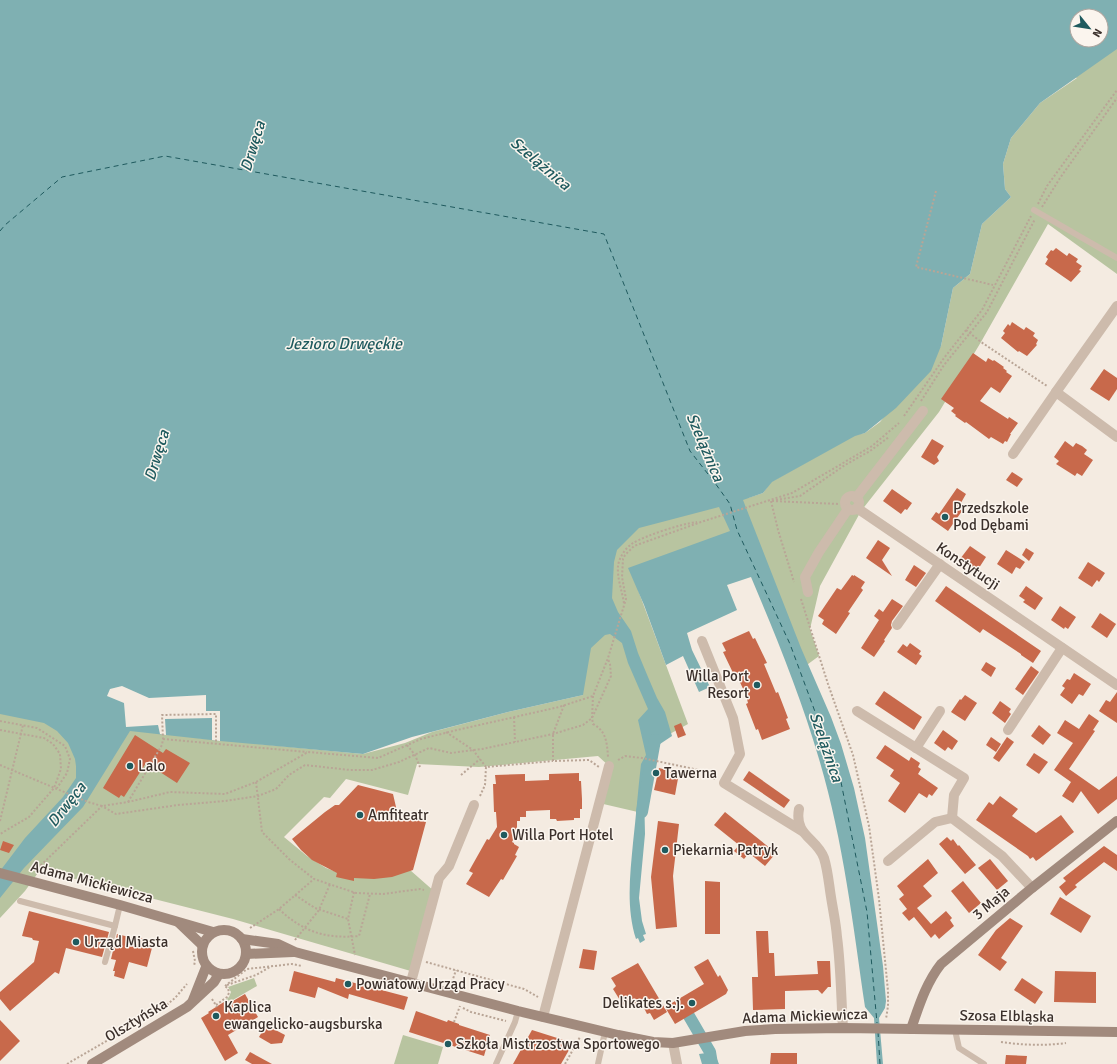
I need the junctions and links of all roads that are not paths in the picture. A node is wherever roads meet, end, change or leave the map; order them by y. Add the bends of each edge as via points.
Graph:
1 (1037, 211) road end
2 (1117, 258) edge
3 (1117, 306) edge
4 (1056, 392) junction
5 (921, 407) road end
6 (1117, 437) edge
7 (1013, 454) dead end
8 (852, 505) junction
9 (940, 564) junction
10 (804, 595) road end
11 (897, 625) dead end
12 (702, 642) dead end
13 (1062, 648) junction
14 (1117, 685) edge
15 (857, 711) dead end
16 (940, 711) dead end
17 (1008, 730) dead end
18 (916, 748) junction
19 (605, 767) road end
20 (474, 805) road end
21 (799, 809) dead end
22 (952, 818) junction
23 (1117, 821) edge
24 (802, 831) junction
25 (888, 861) dead end
26 (0, 873) edge
27 (1032, 888) junction
28 (20, 901) dead end
29 (120, 904) junction
30 (176, 920) junction
31 (115, 926) junction
32 (213, 932) junction
33 (242, 939) junction
34 (202, 945) junction
35 (295, 952) junction
36 (246, 954) junction
37 (105, 962) dead end
38 (206, 967) junction
39 (219, 974) junction
40 (411, 982) junction
41 (193, 1000) junction
42 (518, 1011) junction
43 (543, 1017) junction
44 (847, 1028) junction
45 (897, 1029) joint
46 (911, 1029) junction
47 (955, 1030) junction
48 (605, 1032) junction
49 (1117, 1032) edge
50 (673, 1043) junction
51 (92, 1064) edge
52 (496, 1064) edge
53 (598, 1064) edge
54 (677, 1064) edge
55 (984, 1064) edge

1 - 2 lane
3 - 4 street
4 - 6 street
4 - 7 street
5 - 8 street
8 - 9 street, Konstytucji
8 - 10 street via 805,577
9 - 11 street
9 - 13 street, Konstytucji
12 - 24 street via 733,718 740,754 724,783
13 - 14 street, Konstytucji
13 - 17 street
15 - 18 street
16 - 18 street
18 - 22 street via 964,778 954,795
19 - 43 street
20 - 40 street via 449,866 439,878
21 - 24 street via 797,817
22 - 25 street via 935,822
22 - 27 street via 1002,856
23 - 27 main road, 3 Maja
24 - 44 street via 819,850 825,865 838,937
26 - 29 main road, Adama Mickiewicza via 31,876
27 - 46 main road, 3 Maja via 941,964 924,992
28 - 31 lane
29 - 30 main road, Adama Mickiewicza
29 - 31 lane
30 - 32 main road, Adama Mickiewicza
30 - 34 main road, Adama Mickiewicza
31 - 37 lane
32 - 33 main road via 232,931
32 - 34 main road via 206,937
33 - 35 main road, Adama Mickiewicza via 278,944
33 - 36 main road
34 - 38 main road via 201,956
35 - 36 main road, Adama Mickiewicza
35 - 40 main road, Adama Mickiewicza
36 - 39 main road via 237,970 229,974
38 - 39 main road
38 - 41 main road, Olsztyńska
39 - 41 main road, Olsztyńska via 214,982
40 - 42 main road, Adama Mickiewicza
41 - 51 main road, Olsztyńska via 187,1007
42 - 43 main road, Adama Mickiewicza
42 - 52 lane
43 - 48 main road, Adama Mickiewicza
44 - 45 main road, Adama Mickiewicza
44 - 50 main road, Adama Mickiewicza via 745,1031
45 - 46 main road, Szosa Elbląska
46 - 47 main road, Szosa Elbląska
47 - 49 main road, Szosa Elbląska
47 - 55 lane via 959,1048
48 - 50 main road, Adama Mickiewicza via 641,1040
48 - 53 lane
50 - 54 street

